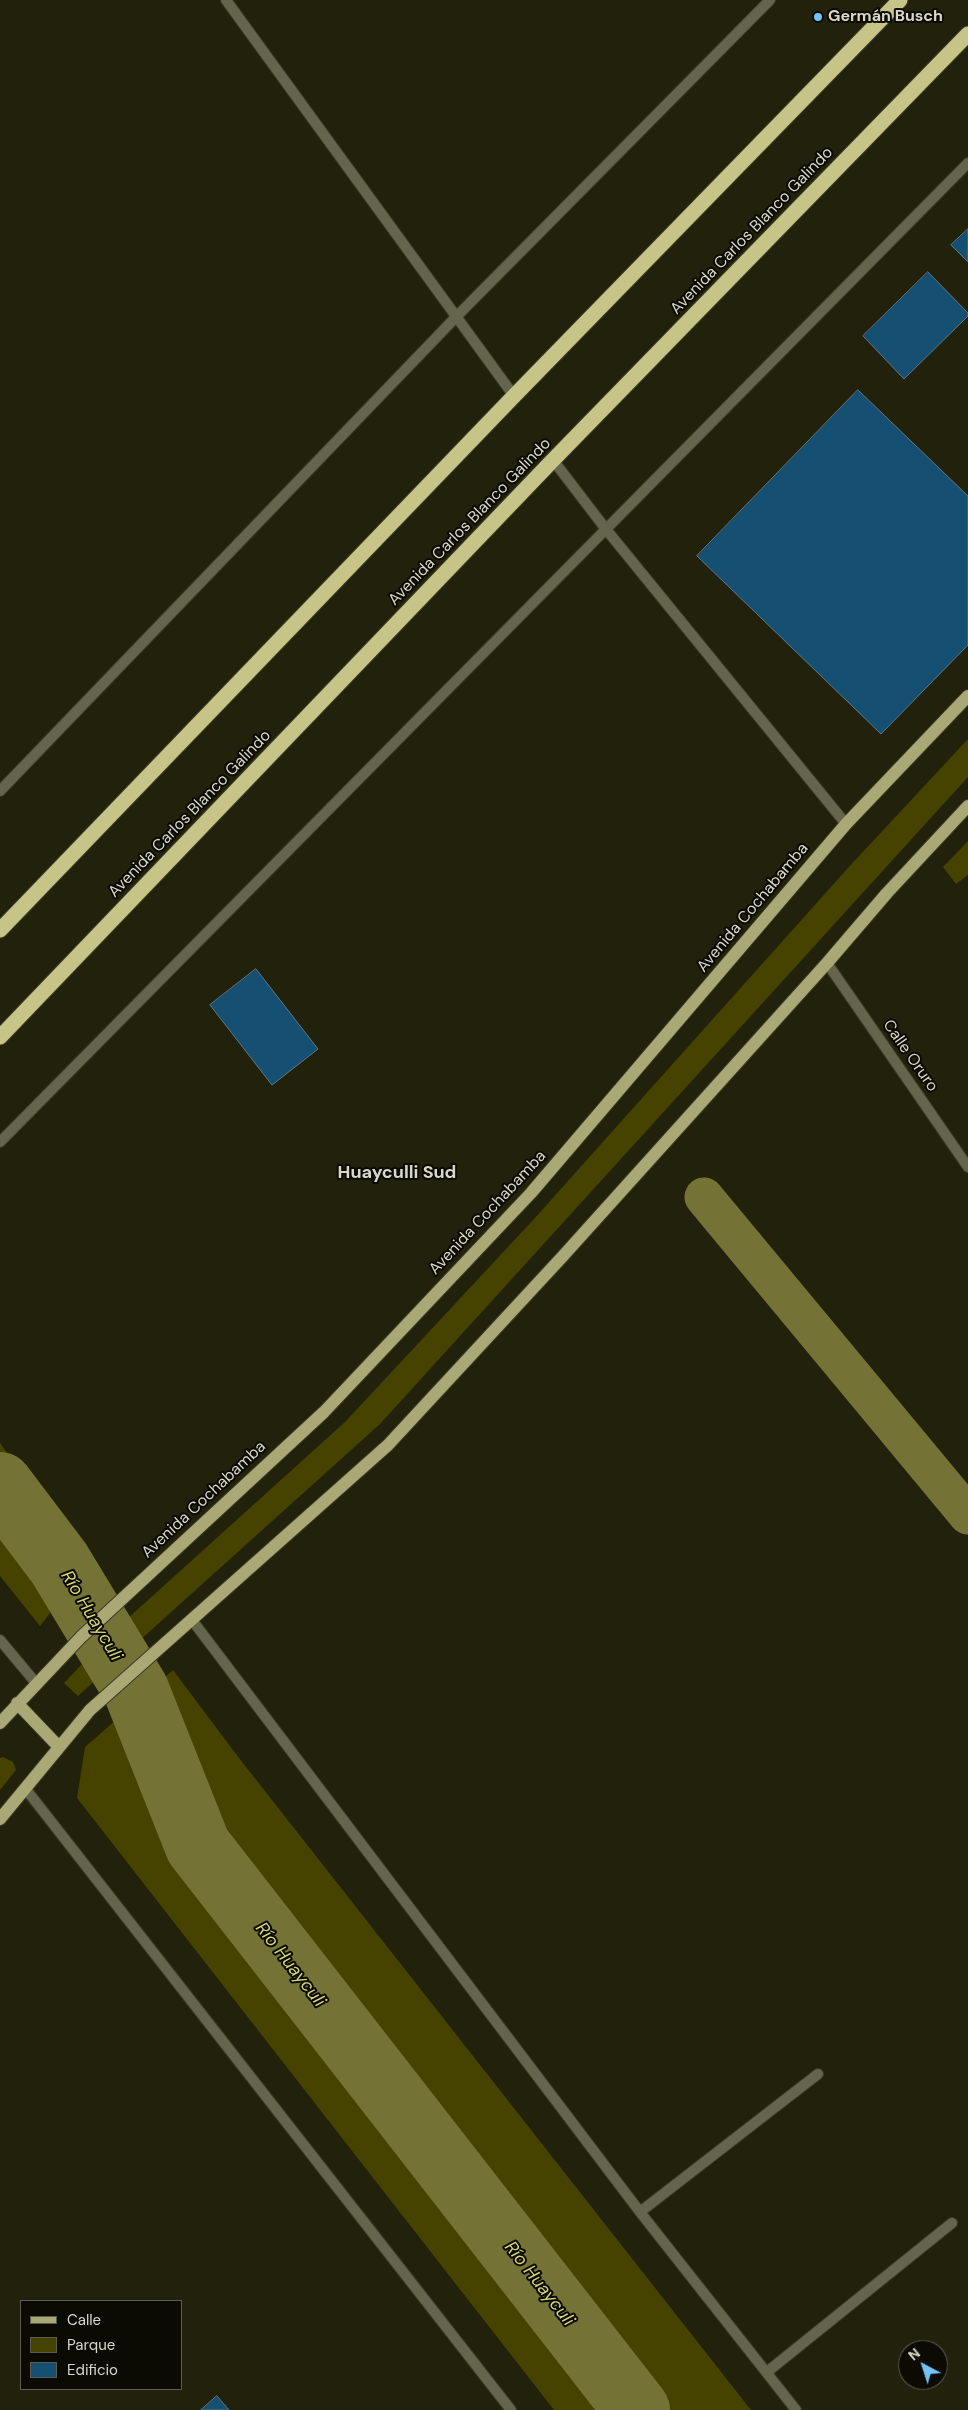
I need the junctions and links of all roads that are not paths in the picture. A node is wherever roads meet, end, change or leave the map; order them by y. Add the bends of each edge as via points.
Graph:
1 (226, 0) edge
2 (770, 0) edge
3 (900, 0) edge
4 (968, 34) edge
5 (968, 163) edge
6 (456, 317) junction
7 (514, 396) junction
8 (554, 460) junction
9 (605, 528) junction
10 (968, 696) edge
11 (0, 791) edge
12 (968, 806) edge
13 (846, 824) junction
14 (0, 930) edge
15 (827, 963) junction
16 (0, 1037) edge
17 (0, 1142) edge
18 (968, 1167) edge
19 (192, 1620) junction
20 (0, 1640) edge
21 (36, 1683) junction
22 (17, 1703) junction
23 (0, 1723) edge
24 (59, 1748) junction
25 (25, 1788) junction
26 (0, 1818) edge
27 (818, 2074) dead end
28 (640, 2212) junction
29 (952, 2223) dead end
30 (767, 2372) junction
31 (511, 2410) edge
32 (796, 2410) edge

1 - 6 street
2 - 6 street
3 - 7 highway
4 - 8 highway, Avenida Carlos Blanco Galindo
5 - 9 street
6 - 7 street
6 - 11 street
7 - 14 highway
8 - 9 street
8 - 16 highway, Avenida Carlos Blanco Galindo
9 - 13 street
9 - 17 street
10 - 13 main road, Avenida Cochabamba
12 - 15 main road
13 - 21 main road, Avenida Cochabamba via 524,1200 324,1412 81,1637
15 - 18 street, Calle Oruro
15 - 19 main road via 388,1445
19 - 24 main road via 90,1710
19 - 28 street
20 - 21 street
21 - 22 main road, Avenida Cochabamba
22 - 23 main road, Avenida Cochabamba
22 - 24 main road
24 - 25 main road
25 - 26 main road
25 - 31 street
27 - 28 street
28 - 30 street
29 - 30 street
30 - 32 street

